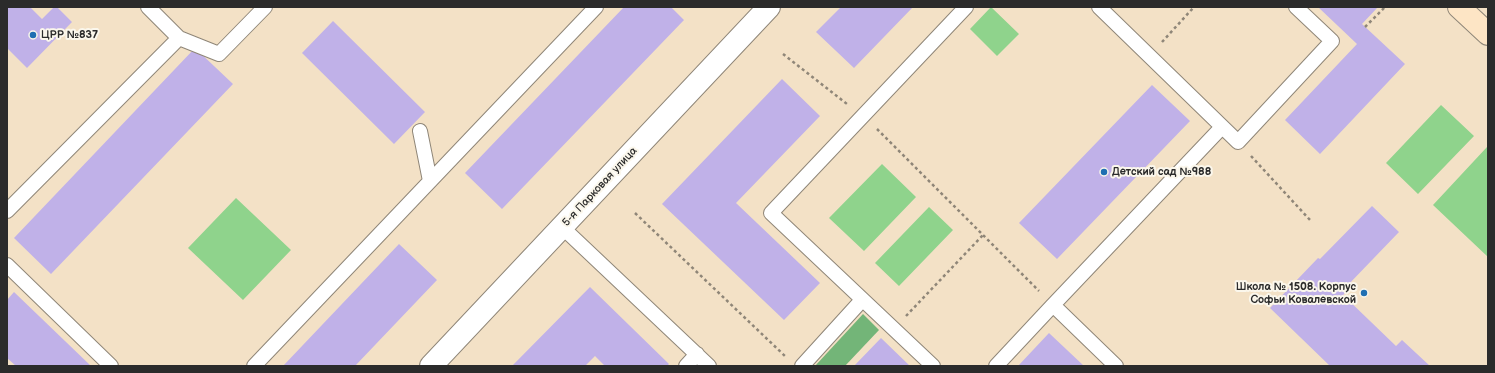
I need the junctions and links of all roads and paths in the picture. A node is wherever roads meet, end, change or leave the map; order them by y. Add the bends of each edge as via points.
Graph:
1 (148, 7) edge
2 (266, 7) edge
3 (596, 7) edge
4 (769, 7) edge
5 (966, 7) edge
6 (1099, 7) edge
7 (1194, 7) edge
8 (1296, 7) edge
9 (1385, 7) edge
10 (1460, 7) edge
11 (1365, 27) dead end
12 (1488, 34) edge
13 (179, 38) junction
14 (782, 54) dead end
15 (1149, 56) junction
16 (863, 116) junction
17 (1222, 127) junction
18 (420, 131) dead end
19 (1238, 142) junction
20 (430, 181) junction
21 (7, 211) edge
22 (635, 212) dead end
23 (1310, 220) dead end
24 (562, 228) junction
25 (983, 235) junction
26 (7, 265) edge
27 (862, 300) junction
28 (1053, 305) junction
29 (894, 330) junction
30 (697, 354) junction
31 (796, 363) edge
32 (111, 366) edge
33 (254, 366) edge
34 (431, 366) edge
35 (686, 366) edge
36 (709, 366) edge
37 (933, 366) edge
38 (996, 366) edge
39 (1116, 366) edge

1 - 13 lane
2 - 13 lane via 219,54
3 - 20 lane
4 - 24 street, 5-я Парковая улица
5 - 16 lane
6 - 15 lane
7 - 15 path
8 - 19 lane via 1332,41
9 - 11 path
10 - 12 main road
13 - 21 lane
14 - 16 path
15 - 17 lane
16 - 25 path
16 - 27 lane via 771,213
17 - 19 lane
17 - 28 lane
18 - 20 lane
19 - 23 path
20 - 33 lane
22 - 31 path
24 - 30 lane
24 - 34 street, 5-я Парковая улица
25 - 28 path
25 - 29 path
26 - 32 lane
27 - 29 lane
27 - 31 lane
28 - 38 lane
28 - 39 lane
29 - 37 lane
30 - 35 lane
30 - 36 lane

